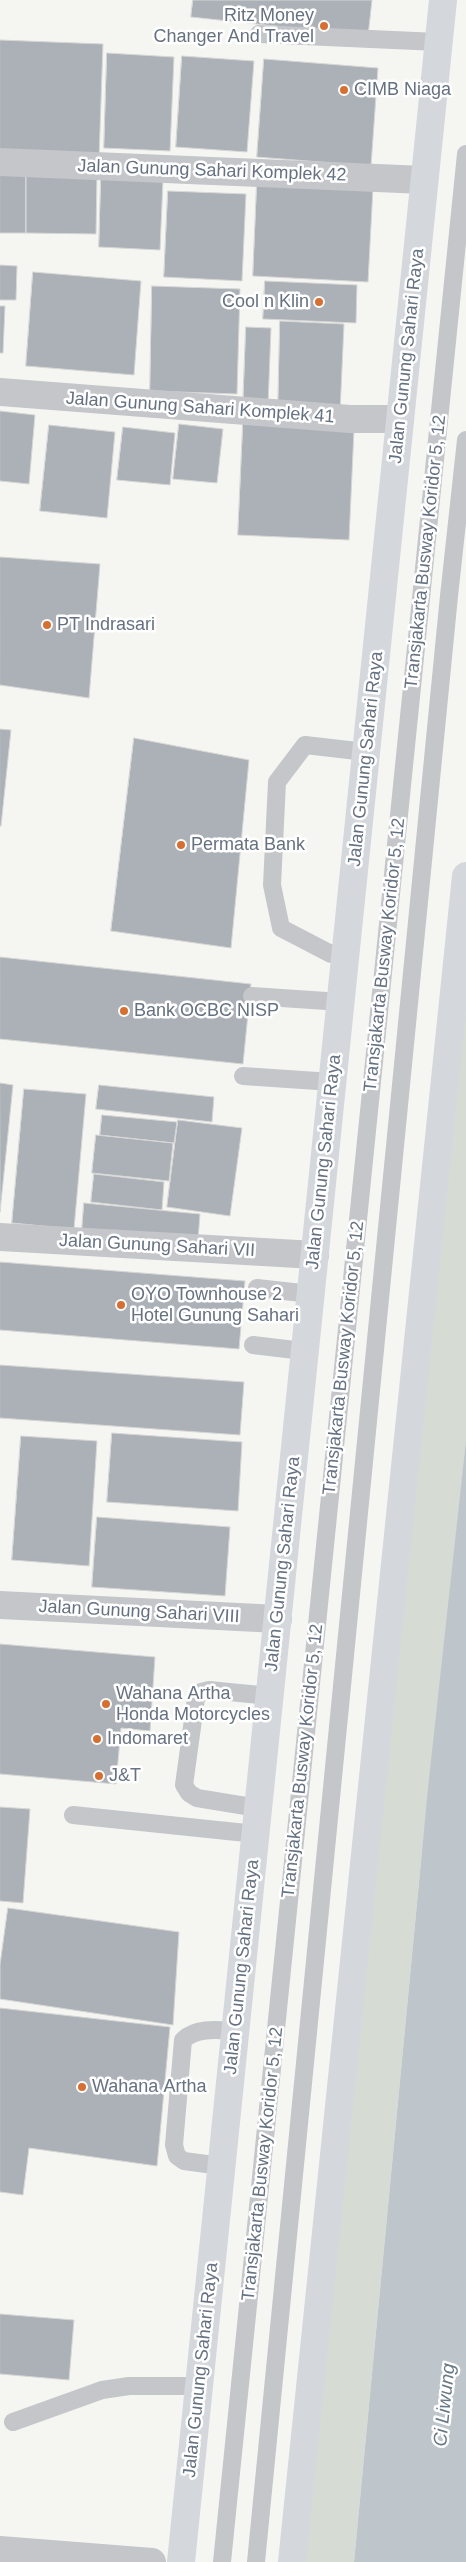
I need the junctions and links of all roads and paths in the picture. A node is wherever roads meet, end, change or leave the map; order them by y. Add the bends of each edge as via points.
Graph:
1 (443, 0) edge
2 (259, 34) dead end
3 (438, 42) junction
4 (466, 154) edge
5 (0, 162) edge
6 (424, 180) junction
7 (0, 392) edge
8 (400, 419) junction
9 (466, 440) edge
10 (366, 752) junction
11 (466, 876) edge
12 (346, 953) junction
13 (252, 996) dead end
14 (341, 1002) junction
15 (244, 1076) dead end
16 (332, 1082) junction
17 (0, 1237) edge
18 (315, 1255) junction
19 (257, 1288) dead end
20 (310, 1294) junction
21 (252, 1344) dead end
22 (303, 1351) junction
23 (0, 1605) edge
24 (278, 1618) junction
25 (270, 1696) junction
26 (258, 1808) junction
27 (74, 1815) dead end
28 (256, 1834) junction
29 (236, 2030) junction
30 (222, 2166) junction
31 (199, 2386) junction
32 (13, 2422) dead end
33 (0, 2550) edge
34 (152, 2562) edge
35 (181, 2562) edge
36 (222, 2562) edge
37 (256, 2562) edge
38 (292, 2562) edge

1 - 3 main road, Jalan Gunung Sahari Raya
2 - 3 lane
3 - 6 main road, Jalan Gunung Sahari Raya
4 - 36 lane, Transjakarta Busway Koridor 5, 12
5 - 6 street, Jalan Gunung Sahari Komplek 42
6 - 8 main road, Jalan Gunung Sahari Raya
7 - 8 street, Jalan Gunung Sahari Komplek 41 via 340,418
8 - 10 main road, Jalan Gunung Sahari Raya
9 - 37 lane, Transjakarta Busway Koridor 5, 12
10 - 12 main road, Jalan Gunung Sahari Raya
10 - 12 lane via 305,745 277,782 272,885 281,928 331,954
11 - 38 main road
12 - 14 main road, Jalan Gunung Sahari Raya
13 - 14 lane
14 - 16 main road, Jalan Gunung Sahari Raya
15 - 16 lane
16 - 18 main road, Jalan Gunung Sahari Raya
17 - 18 street, Jalan Gunung Sahari VII
18 - 20 main road, Jalan Gunung Sahari Raya
19 - 20 lane
20 - 22 main road, Jalan Gunung Sahari Raya
21 - 22 lane
22 - 24 main road, Jalan Gunung Sahari Raya
23 - 24 street, Jalan Gunung Sahari VIII
24 - 25 main road, Jalan Gunung Sahari Raya
25 - 26 main road, Jalan Gunung Sahari Raya
25 - 26 lane via 201,1692 196,1698 184,1785 197,1798
26 - 28 main road, Jalan Gunung Sahari Raya
27 - 28 lane
28 - 29 main road, Jalan Gunung Sahari Raya
29 - 30 main road, Jalan Gunung Sahari Raya
29 - 30 lane via 202,2031 190,2034 184,2040 174,2145 177,2156 184,2161
30 - 31 main road, Jalan Gunung Sahari Raya
31 - 32 lane via 129,2386 102,2390
31 - 35 main road, Jalan Gunung Sahari Raya
33 - 34 street

